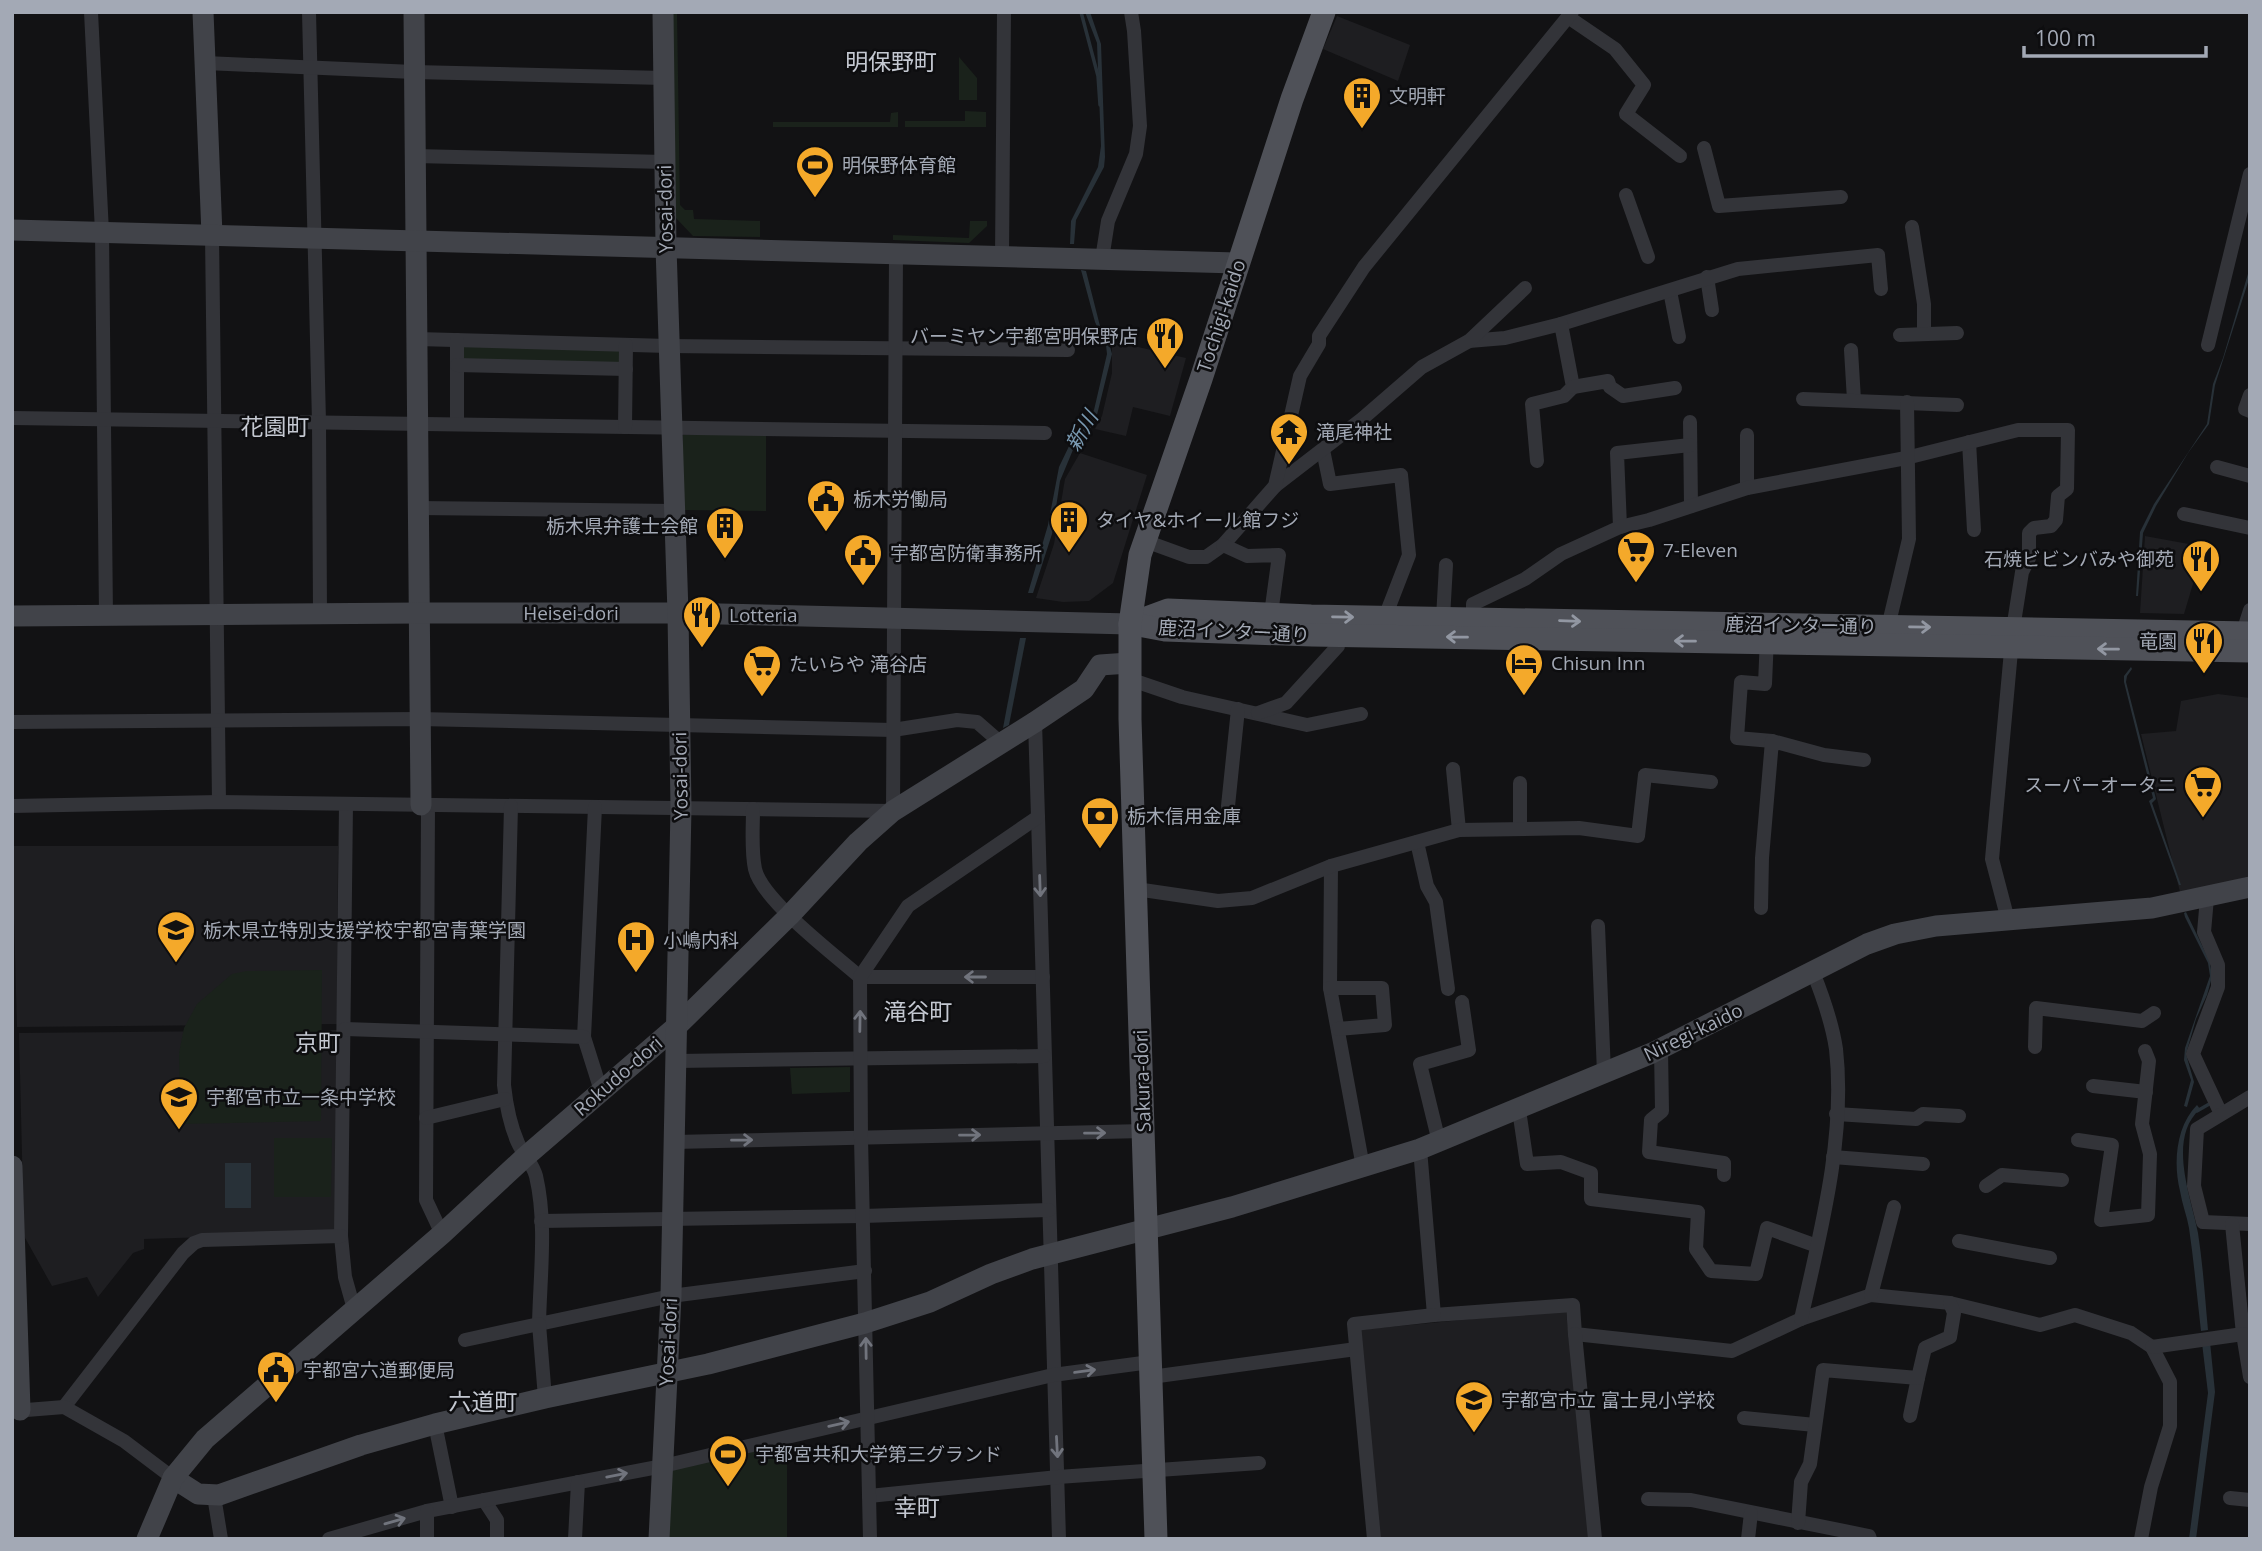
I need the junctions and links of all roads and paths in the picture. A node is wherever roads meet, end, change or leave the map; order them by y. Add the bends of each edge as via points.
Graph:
1 (92, 12) edge
2 (203, 12) edge
3 (309, 12) edge
4 (414, 12) edge
5 (663, 12) edge
6 (1003, 12) edge
7 (1130, 12) edge
8 (1325, 12) edge
9 (1570, 15) edge
10 (205, 63) junction
11 (311, 68) junction
12 (414, 72) junction
13 (664, 78) junction
14 (1704, 148) dead end
15 (415, 156) junction
16 (1680, 156) dead end
17 (665, 162) junction
18 (2250, 174) edge
19 (1626, 195) dead end
20 (1841, 197) dead end
21 (1912, 227) dead end
22 (12, 230) edge
23 (102, 232) junction
24 (212, 235) junction
25 (316, 238) junction
26 (417, 241) junction
27 (666, 247) junction
28 (896, 254) junction
29 (1002, 256) junction
30 (1648, 257) dead end
31 (1102, 259) junction
32 (1237, 263) junction
33 (1707, 277) junction
34 (1525, 288) dead end
35 (1881, 289) dead end
36 (1670, 290) junction
37 (1712, 310) dead end
38 (1561, 324) junction
39 (1957, 333) dead end
40 (1924, 334) junction
41 (1900, 335) dead end
42 (1679, 337) dead end
43 (417, 339) junction
44 (457, 340) junction
45 (1469, 341) junction
46 (626, 345) junction
47 (2208, 345) dead end
48 (668, 346) junction
49 (897, 348) junction
50 (1068, 350) dead end
51 (1852, 350) dead end
52 (457, 365) junction
53 (626, 369) junction
54 (1573, 387) junction
55 (1675, 388) dead end
56 (2250, 395) edge
57 (1803, 400) dead end
58 (1854, 400) junction
59 (1907, 402) junction
60 (1957, 405) dead end
61 (2250, 411) edge
62 (12, 418) edge
63 (103, 420) junction
64 (214, 420) junction
65 (319, 422) junction
66 (417, 422) junction
67 (1690, 422) dead end
68 (457, 423) junction
69 (625, 426) junction
70 (671, 428) junction
71 (895, 431) junction
72 (1045, 433) dead end
73 (1747, 435) dead end
74 (1969, 442) junction
75 (1690, 445) junction
76 (1323, 450) junction
77 (1906, 458) junction
78 (1537, 461) dead end
79 (2217, 467) dead end
80 (2250, 476) edge
81 (1275, 486) junction
82 (1747, 488) junction
83 (1691, 506) junction
84 (417, 508) junction
85 (673, 511) junction
86 (2184, 514) dead end
87 (1620, 527) junction
88 (2250, 528) edge
89 (1974, 530) dead end
90 (1144, 541) junction
91 (1223, 545) junction
92 (1447, 565) dead end
93 (2250, 610) edge
94 (419, 613) junction
95 (677, 613) junction
96 (320, 614) junction
97 (1271, 614) junction
98 (216, 615) junction
99 (106, 616) junction
100 (12, 617) edge
101 (1385, 617) junction
102 (893, 618) junction
103 (1443, 618) junction
104 (1473, 618) junction
105 (1130, 624) junction
106 (1888, 627) junction
107 (1768, 634) junction
108 (2012, 638) junction
109 (2248, 639) edge
110 (1338, 646) dead end
111 (1129, 671) junction
112 (1238, 709) junction
113 (1257, 714) junction
114 (1361, 714) dead end
115 (218, 719) junction
116 (419, 719) junction
117 (12, 722) edge
118 (1035, 722) junction
119 (679, 724) junction
120 (893, 730) junction
121 (1006, 740) junction
122 (1772, 741) junction
123 (1864, 760) dead end
124 (1453, 769) dead end
125 (1711, 782) dead end
126 (1520, 783) dead end
127 (219, 802) junction
128 (346, 804) junction
129 (424, 805) junction
130 (12, 806) edge
131 (511, 806) junction
132 (1228, 806) dead end
133 (595, 807) junction
134 (681, 808) junction
135 (753, 809) junction
136 (893, 811) junction
137 (1038, 817) junction
138 (1520, 829) junction
139 (1459, 830) junction
140 (1417, 842) junction
141 (1331, 866) junction
142 (2250, 887) edge
143 (1136, 888) junction
144 (2207, 898) junction
145 (1761, 908) dead end
146 (790, 915) junction
147 (2008, 920) junction
148 (1598, 926) dead end
149 (1813, 972) junction
150 (860, 977) junction
151 (1043, 977) junction
152 (1330, 988) junction
153 (1448, 989) dead end
154 (1462, 1002) dead end
155 (2154, 1013) dead end
156 (677, 1026) junction
157 (345, 1029) junction
158 (1338, 1030) junction
159 (426, 1032) junction
160 (504, 1035) junction
161 (584, 1037) junction
162 (2035, 1047) dead end
163 (1661, 1049) junction
164 (2145, 1051) dead end
165 (1044, 1056) junction
166 (860, 1060) junction
167 (677, 1061) junction
168 (1604, 1073) junction
169 (2093, 1086) dead end
170 (601, 1091) junction
171 (2146, 1092) junction
172 (2250, 1097) edge
173 (505, 1099) junction
174 (1519, 1110) junction
175 (1836, 1114) junction
176 (2221, 1114) junction
177 (1959, 1116) dead end
178 (426, 1118) junction
179 (1144, 1131) junction
180 (1047, 1134) junction
181 (861, 1138) junction
182 (2078, 1140) dead end
183 (674, 1142) junction
184 (1430, 1146) junction
185 (525, 1157) junction
186 (1833, 1157) junction
187 (1923, 1164) dead end
188 (12, 1166) edge
189 (1363, 1167) junction
190 (1724, 1175) dead end
191 (2062, 1180) dead end
192 (1986, 1186) dead end
193 (1894, 1207) dead end
194 (1049, 1210) junction
195 (863, 1216) junction
196 (672, 1219) junction
197 (541, 1221) junction
198 (2232, 1223) junction
199 (2250, 1224) edge
200 (1146, 1231) junction
201 (442, 1234) junction
202 (341, 1236) junction
203 (1959, 1241) dead end
204 (1817, 1246) junction
205 (1051, 1255) junction
206 (2050, 1258) dead end
207 (865, 1270) junction
208 (1871, 1295) junction
209 (671, 1296) junction
210 (1950, 1303) junction
211 (354, 1309) junction
212 (1434, 1315) junction
213 (1801, 1319) junction
214 (866, 1323) junction
215 (539, 1324) junction
216 (1575, 1334) junction
217 (2243, 1334) junction
218 (465, 1340) dead end
219 (2152, 1347) junction
220 (1356, 1349) junction
221 (1150, 1370) junction
222 (667, 1373) junction
223 (1053, 1375) junction
224 (2250, 1377) edge
225 (1918, 1378) junction
226 (545, 1398) junction
227 (64, 1408) junction
228 (16, 1410) edge
229 (1910, 1416) dead end
230 (867, 1417) junction
231 (1744, 1418) dead end
232 (435, 1424) junction
233 (1815, 1425) junction
234 (1259, 1463) dead end
235 (663, 1466) junction
236 (1154, 1469) junction
237 (1058, 1477) junction
238 (173, 1478) junction
239 (578, 1482) junction
240 (214, 1496) junction
241 (869, 1496) junction
242 (2230, 1498) dead end
243 (1648, 1499) dead end
244 (484, 1500) junction
245 (2250, 1500) edge
246 (452, 1507) junction
247 (427, 1511) junction
248 (1751, 1513) junction
249 (1798, 1523) junction
250 (147, 1539) edge
251 (221, 1539) edge
252 (329, 1539) edge
253 (427, 1539) edge
254 (497, 1539) edge
255 (575, 1539) edge
256 (659, 1539) edge
257 (870, 1539) edge
258 (1059, 1539) edge
259 (1156, 1539) edge
260 (1374, 1539) edge
261 (1595, 1539) edge
262 (1748, 1539) edge
263 (1870, 1539) edge
264 (2141, 1539) edge

1 - 23 street
2 - 10 street
3 - 11 street
4 - 12 street
5 - 13 street, Yosai-dori
6 - 29 street
7 - 31 street via 1140,126 1136,155 1108,221
8 - 32 main road, Tochigi-kaido
9 - 16 street via 1615,49 1644,85 1626,114
9 - 81 street via 1364,267 1319,336 1297,383
10 - 11 street
10 - 24 street
11 - 12 street
11 - 25 street
12 - 13 street
12 - 15 street
13 - 17 street, Yosai-dori
14 - 20 street via 1719,206
15 - 17 street
15 - 26 street
17 - 27 street, Yosai-dori
18 - 47 street
19 - 30 street
21 - 40 street
22 - 23 street
23 - 24 street
23 - 63 street
24 - 25 street
24 - 64 street
25 - 26 street
25 - 65 street
26 - 27 street
26 - 43 street
27 - 28 street
27 - 48 street, Yosai-dori
28 - 29 street
28 - 49 street
29 - 31 street
31 - 32 street
32 - 90 main road, Tochigi-kaido
33 - 35 street via 1738,269 1878,255
33 - 36 street
33 - 37 street
34 - 45 street
36 - 38 street
36 - 42 street
38 - 45 street via 1505,338
38 - 54 street
39 - 40 street
40 - 41 street
43 - 44 street
43 - 66 street
44 - 46 street
44 - 52 street
45 - 76 street via 1422,366
46 - 48 street
46 - 53 street
48 - 49 street
48 - 70 street, Yosai-dori
49 - 50 street
49 - 71 street
51 - 58 street
52 - 53 street
52 - 68 street
53 - 69 street
54 - 55 street via 1608,381 1623,396
54 - 78 street via 1564,396 1532,404
56 - 61 street via 2245,410
57 - 58 street
58 - 59 street
59 - 60 street
59 - 77 street
62 - 63 street
63 - 64 street
63 - 99 street
64 - 65 street
64 - 98 street
65 - 66 street
65 - 96 street
66 - 68 street
66 - 84 street
67 - 75 street
68 - 69 street
69 - 70 street
70 - 71 street
70 - 85 street, Yosai-dori
71 - 72 street
71 - 102 street
73 - 82 street
74 - 77 street
74 - 89 street
74 - 108 street via 2018,430 2068,429 2067,489 2058,496 2056,520 2051,526 2029,533 2029,558 2022,572
75 - 83 street
75 - 87 street via 1617,453
76 - 81 street
76 - 101 street via 1330,484 1401,475 1409,555
77 - 82 street
77 - 106 street via 1909,539
79 - 80 street
81 - 91 street
82 - 83 street
83 - 87 street
84 - 85 street
84 - 94 street
85 - 95 street, Yosai-dori
86 - 88 street
87 - 104 street via 1473,604
90 - 91 street via 1196,558
90 - 105 main road, Tochigi-kaido
91 - 97 street via 1247,556 1279,555
92 - 103 street
93 - 109 street
94 - 95 street, Heisei-dori
94 - 96 street, Heisei-dori
94 - 116 street
95 - 102 street, Heisei-dori
95 - 119 street, Yosai-dori
96 - 98 street, Heisei-dori
97 -> 101 main road, 鹿沼インター通り
97 - 105 main road, 鹿沼インター通り via 1168,610
98 - 99 street, Heisei-dori
98 - 115 street
99 - 100 street, Heisei-dori
101 - 103 main road, 鹿沼インター通り
102 - 105 street, Heisei-dori
102 - 120 street
103 - 104 main road, 鹿沼インター通り
104 -> 107 main road, 鹿沼インター通り
107 -> 105 main road, 鹿沼インター通り via 1311,635 1166,630
105 - 111 main road, Sakura-dori
106 - 107 main road, 鹿沼インター通り
106 -> 108 main road, 鹿沼インター通り
107 - 108 main road, 鹿沼インター通り
107 - 122 street via 1765,684 1741,682 1737,738
108 - 109 main road, 鹿沼インター通り
108 - 147 street via 1992,859
110 - 113 street via 1286,703
111 - 112 street via 1182,697
111 - 118 street, Rokudo-dori via 1100,665 1084,689
111 - 143 main road, Sakura-dori
112 - 113 street
112 - 132 street
113 - 114 street via 1307,725
115 - 116 street
115 - 117 street
115 - 127 street
116 - 119 street
116 - 129 street
118 - 121 street, Rokudo-dori
118 - 137 street
119 - 120 street
119 - 134 street, Yosai-dori
120 - 121 street via 957,720 977,722
120 - 136 street
121 - 136 street, Rokudo-dori
122 - 123 street
122 - 145 street
124 - 139 street
125 - 138 street via 1645,775 1638,836 1579,828
126 - 138 street
127 - 128 street
127 - 130 street
128 - 129 street
128 - 157 street
129 - 131 street
129 - 159 street
131 - 133 street
131 - 160 street
133 - 134 street
133 - 161 street
134 - 135 street
134 - 156 street, Yosai-dori
135 - 136 street
135 - 146 street via 755,870 760,883
136 - 146 street, Rokudo-dori
137 - 150 street via 908,906
137 -> 151 street
138 - 139 street
139 - 140 street
140 - 141 street
140 - 153 street via 1427,886 1436,902
141 - 143 street via 1252,898 1218,901
141 - 152 street
142 - 144 street, Niregi-kaido
143 - 179 main road, Sakura-dori
144 - 147 street, Niregi-kaido via 2152,908
144 - 176 street via 2204,932 2218,965 2218,987 2193,1054
146 - 150 street
146 - 156 street, Rokudo-dori
147 - 149 street, Niregi-kaido via 1895,934
148 - 168 street
149 - 163 street, Niregi-kaido
149 - 175 street via 1836,1050
151 -> 150 street
166 -> 150 street
151 - 165 street
152 - 158 street
152 - 158 street via 1382,988 1385,1025
154 - 184 street via 1469,1050 1420,1064
155 - 162 street via 2142,1021 2036,1008
156 - 167 street, Yosai-dori
156 - 170 street, Rokudo-dori
157 - 159 street
157 - 202 street
158 - 189 street
159 - 160 street
159 - 178 street
160 - 161 street
160 - 173 street
161 - 170 street
163 - 168 street, Niregi-kaido
163 - 190 street via 1662,1111 1651,1120 1649,1152 1724,1163
164 - 171 street via 2150,1061
165 - 166 street
165 - 180 street
166 - 167 street
166 - 181 street
167 - 183 street, Yosai-dori
168 - 174 street, Niregi-kaido
169 - 171 street
170 - 185 street, Rokudo-dori
171 - 182 street via 2142,1124 2150,1154 2148,1216 2101,1220 2112,1145
172 - 176 street
173 - 178 street
173 - 185 street
174 - 184 street, Niregi-kaido
174 - 204 street via 1527,1164 1561,1162 1591,1173 1591,1199 1698,1212 1696,1249 1711,1271 1756,1274 1767,1228
175 - 177 street via 1916,1119 1923,1114
175 - 186 street
176 - 198 street via 2197,1129 2194,1186 2203,1222
178 - 201 street via 426,1200
180 -> 179 street
179 - 200 main road, Sakura-dori
181 -> 180 street
180 - 194 street
183 -> 181 street
181 - 195 street
183 - 196 street, Yosai-dori
184 - 189 street, Niregi-kaido
184 - 212 street
185 - 197 street via 537,1180
185 - 201 street, Rokudo-dori
186 - 187 street
186 - 204 street
188 - 228 street
189 - 200 street, Niregi-kaido
191 - 192 street via 2003,1175
193 - 208 street
194 - 195 street
194 - 205 street
195 - 196 street
195 - 207 street
196 - 197 street
196 - 209 street, Yosai-dori
197 - 215 street
198 - 199 street
198 - 217 street
200 - 205 street, Niregi-kaido
200 - 221 main road, Sakura-dori
201 - 211 street, Rokudo-dori
202 - 211 street
202 - 227 street via 194,1243
203 - 206 street
204 - 213 street
205 - 214 street, Niregi-kaido
205 - 223 street
207 - 209 street
207 - 214 street
208 - 210 street
208 - 213 street
209 - 215 street
209 - 222 street, Yosai-dori
210 - 219 street via 2040,1325 2075,1315 2131,1334
210 - 225 street via 1954,1313 1950,1337 1925,1348
211 - 238 street, Rokudo-dori via 205,1439
212 - 216 street via 1573,1306
212 - 220 street via 1354,1324
213 - 216 street via 1732,1351
214 - 222 street, Niregi-kaido
230 -> 214 street
215 - 218 street
215 - 226 street
216 - 261 street
217 - 219 street
217 - 224 street
219 - 264 street via 2170,1382 2170,1426
220 - 221 street
220 - 260 street
223 -> 221 street
221 - 236 main road, Sakura-dori
222 - 226 street, Niregi-kaido
222 - 235 street, Yosai-dori
223 - 230 street
223 -> 237 street
225 - 229 street
225 - 233 street via 1823,1370
226 - 232 street, Niregi-kaido
227 - 228 street
227 - 238 street via 124,1441
235 -> 230 street
230 - 241 street
231 - 233 street
232 - 240 street, Niregi-kaido
232 - 246 street
233 - 249 street via 1810,1464 1801,1482
234 - 236 street
239 -> 235 street
235 - 256 street, Yosai-dori
236 - 237 street
236 - 259 main road, Sakura-dori
237 - 241 street
237 - 258 street
238 - 240 street via 192,1492
238 - 250 street, Rokudo-dori
239 - 244 street
239 - 255 street
240 - 251 street
241 - 257 street
242 - 245 street
243 - 248 street via 1692,1500
244 - 246 street
244 - 254 street via 497,1520
246 - 247 street
252 -> 247 street
247 - 253 street
248 - 249 street
248 - 262 street
249 - 263 street

